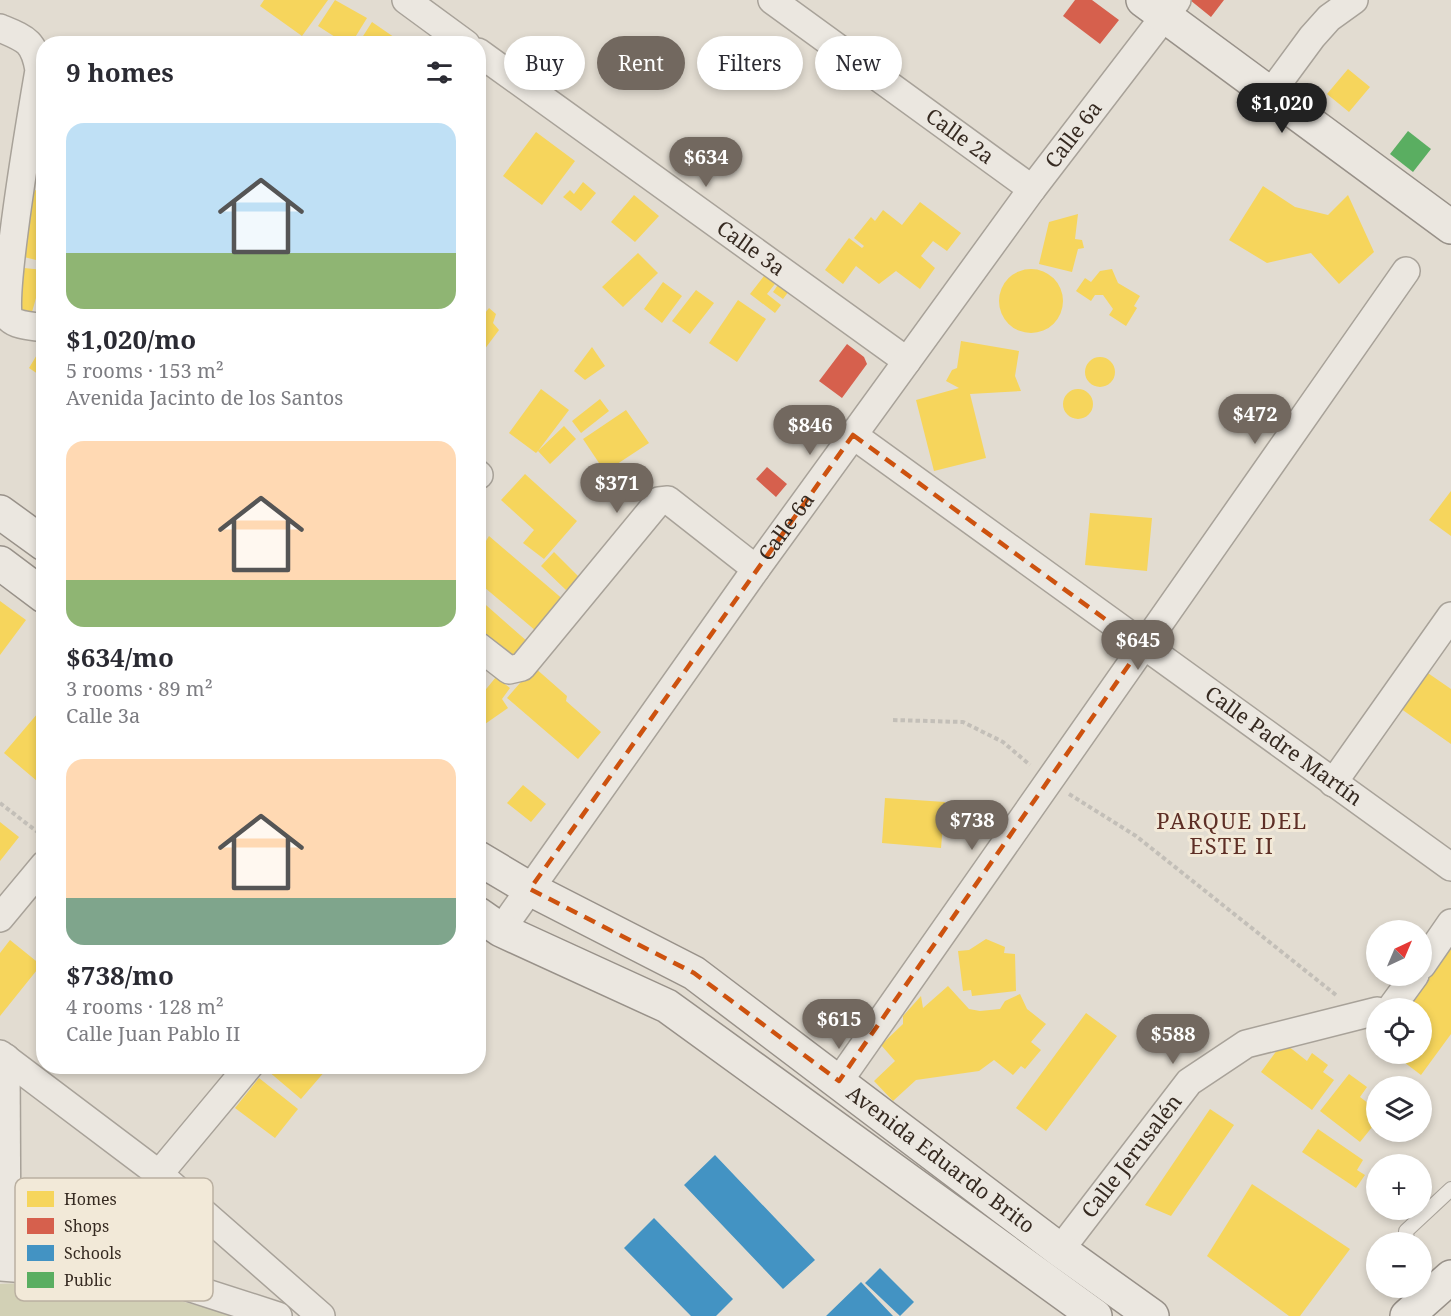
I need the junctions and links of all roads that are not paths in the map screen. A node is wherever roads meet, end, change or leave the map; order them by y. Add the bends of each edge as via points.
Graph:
1 (406, 0) edge
2 (772, 0) edge
3 (1354, 0) edge
4 (1162, 5) edge
5 (0, 28) edge
6 (455, 36) edge
7 (36, 53) edge
8 (486, 58) edge
9 (1270, 94) junction
10 (36, 122) edge
11 (33, 173) edge
12 (1032, 189) junction
13 (1451, 227) edge
14 (2, 263) edge
15 (1406, 271) dead end
16 (36, 326) edge
17 (907, 361) junction
18 (853, 435) junction
19 (0, 512) edge
20 (36, 538) edge
21 (0, 563) edge
22 (756, 568) junction
23 (36, 590) edge
24 (1451, 616) edge
25 (1142, 646) junction
26 (486, 652) edge
27 (1333, 783) junction
28 (486, 863) edge
29 (1451, 867) edge
30 (36, 875) edge
31 (530, 889) junction
32 (0, 918) edge
33 (490, 922) edge
34 (1451, 923) edge
35 (1432, 951) edge
36 (1407, 986) edge
37 (1398, 998) edge
38 (1366, 1014) edge
39 (3, 1056) edge
40 (242, 1074) edge
41 (839, 1081) junction
42 (159, 1174) junction
43 (164, 1178) edge
44 (1451, 1189) edge
45 (213, 1221) edge
46 (1406, 1232) edge
47 (1060, 1250) junction
48 (3, 1267) edge
49 (1451, 1277) edge
50 (213, 1295) edge
51 (1409, 1308) edge
52 (278, 1316) edge
53 (321, 1316) edge
54 (1095, 1316) edge
55 (1152, 1316) edge

1 - 6 street
2 - 12 street, Calle 2a
3 - 9 street via 1311,37
4 - 9 street
4 - 12 street, Calle 6a
5 - 7 street via 26,39
8 - 17 street, Calle 3a
9 - 13 street
10 - 11 street
11 - 14 street
12 - 17 street, Calle 6a
14 - 16 street via 3,297 9,319
15 - 25 street
17 - 18 street, Calle 6a
18 - 22 street, Calle 6a
18 - 25 street, Calle Padre Martín
19 - 20 street
21 - 23 street
22 - 26 street via 668,500 659,501 522,667 509,670
22 - 31 street, Calle 6a
24 - 27 street
25 - 27 street, Calle Padre Martín
25 - 41 street
27 - 29 street, Calle Padre Martín
28 - 31 street, Avenida Eduardo Brito
30 - 32 street
31 - 33 street, Calle 6a
31 - 41 street, Avenida Eduardo Brito via 694,973
33 - 54 street, Avenida Eduardo Brito via 667,1006
34 - 35 street
36 - 37 street
38 - 47 street, Calle Jerusalén via 1246,1044 1188,1082
39 - 42 street
39 - 48 street
40 - 42 street
41 - 47 street, Avenida Eduardo Brito
42 - 43 street
44 - 46 lane
45 - 53 street
47 - 55 street, Avenida Eduardo Brito
49 - 51 street
50 - 52 street

